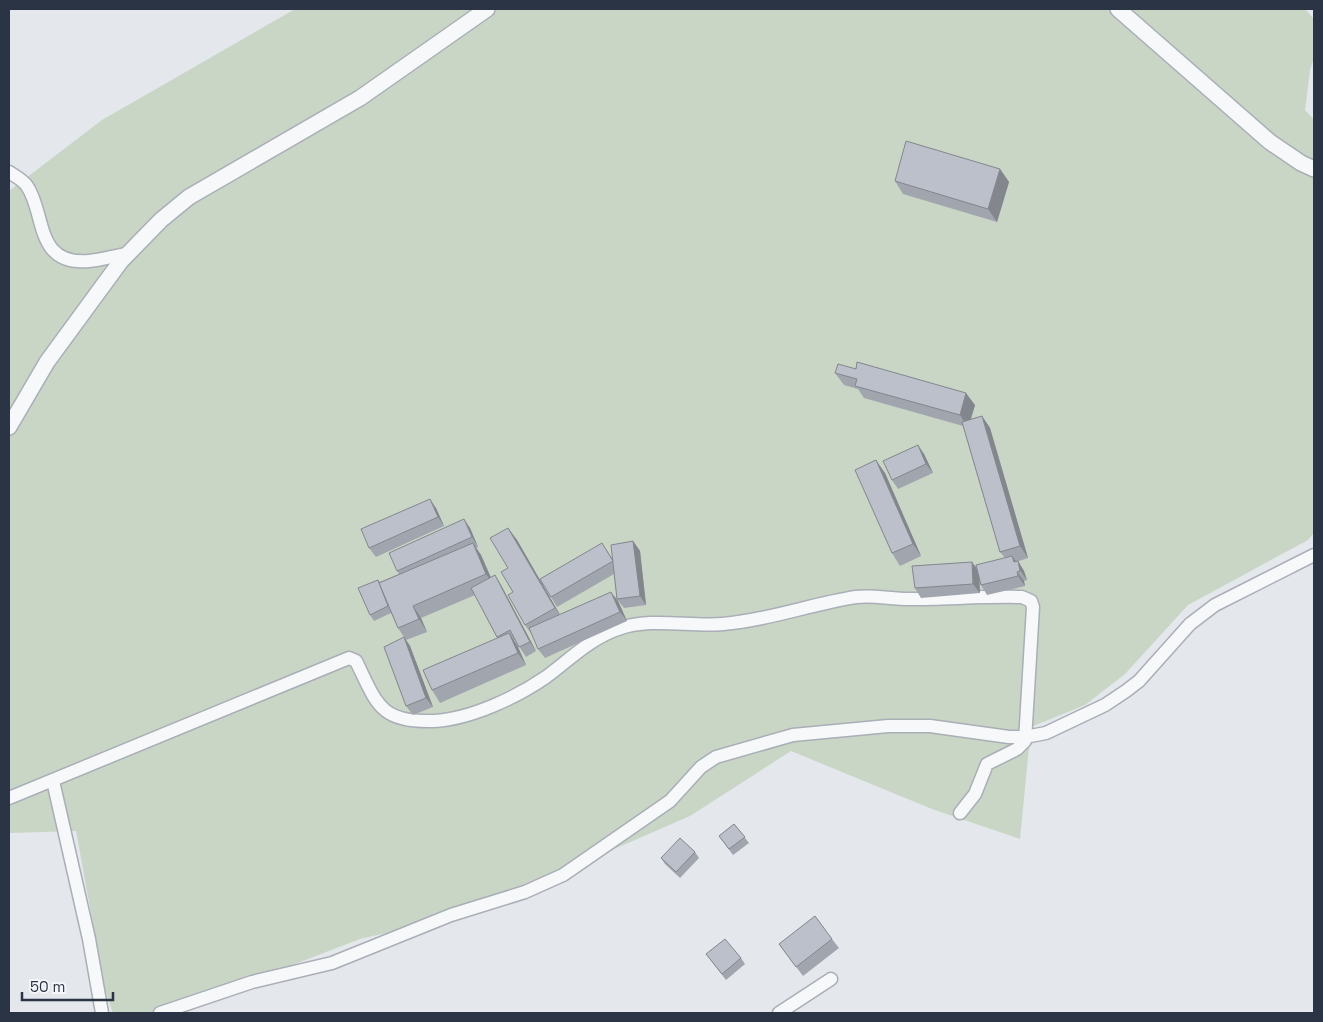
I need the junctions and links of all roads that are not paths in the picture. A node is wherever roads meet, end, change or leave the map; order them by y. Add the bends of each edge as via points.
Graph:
1 (487, 9) edge
2 (1118, 9) edge
3 (1314, 169) edge
4 (9, 172) edge
5 (127, 254) junction
6 (9, 428) edge
7 (1314, 555) edge
8 (1025, 737) junction
9 (53, 781) junction
10 (9, 798) edge
11 (960, 813) dead end
12 (831, 979) dead end
13 (102, 1013) edge
14 (160, 1013) edge
15 (778, 1013) edge

1 - 5 street via 360,98 189,197
2 - 3 street via 1270,142 1301,164
4 - 5 street via 27,186 43,234 62,256 88,261
5 - 6 street via 47,362
7 - 8 street via 1203,613 1138,681 1105,705 1046,733
8 - 9 street via 1031,601 1022,597 858,597 749,621 684,626 639,624 618,629 597,639 509,698 435,721 414,720 386,712 378,704 356,661 349,658
8 - 11 street via 1023,745 987,764 975,794
8 - 14 street via 930,726 888,726 793,735 716,757 701,767 670,801 563,875 332,963 252,982
9 - 10 street
9 - 13 street via 89,939
12 - 15 street

